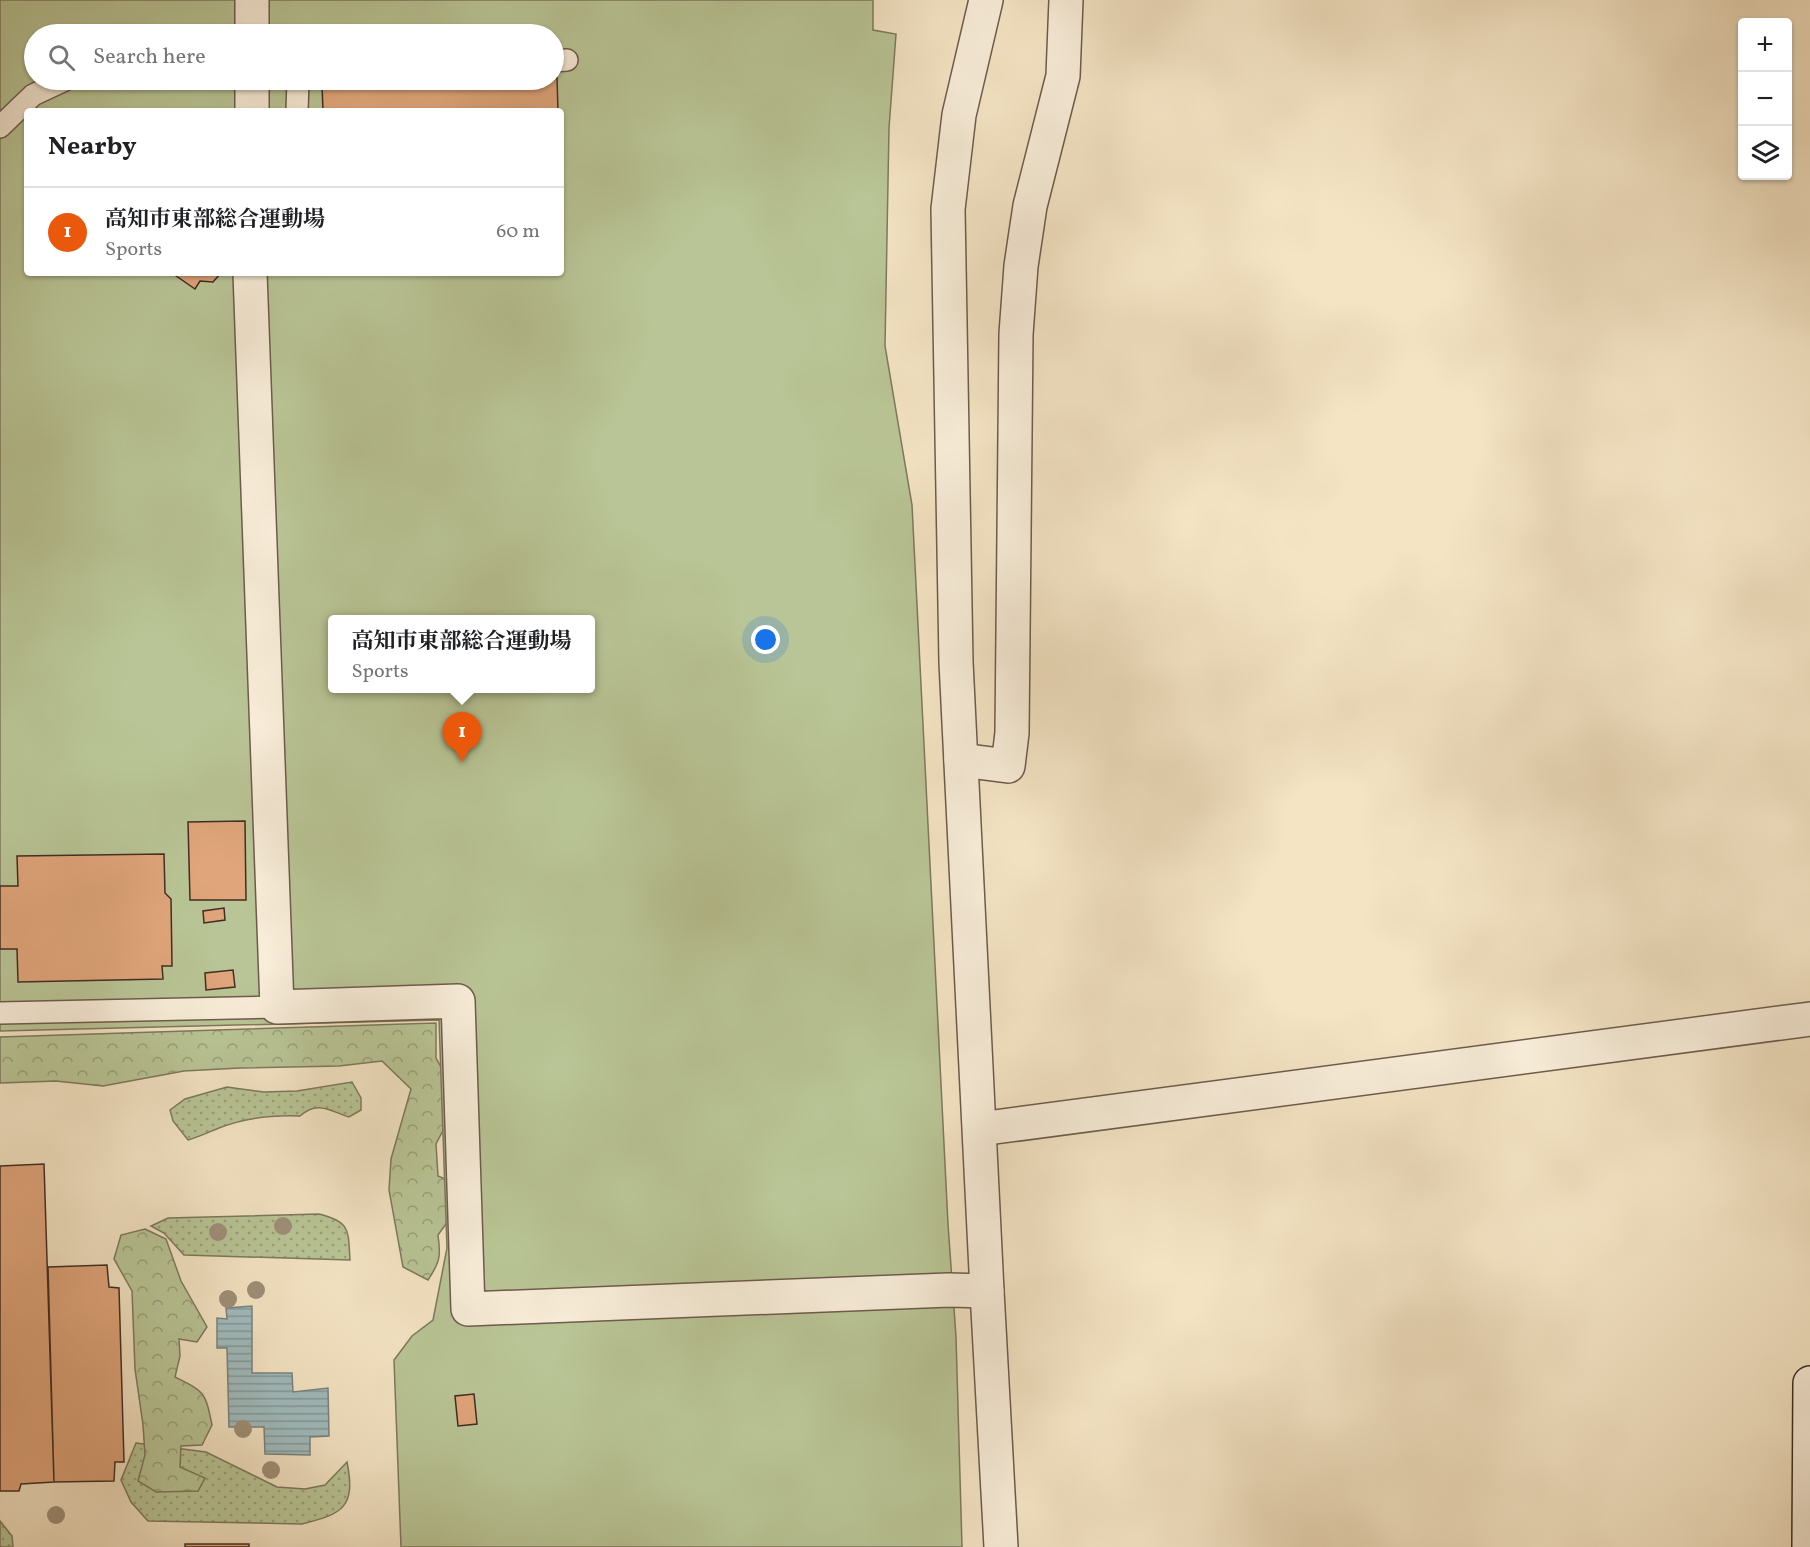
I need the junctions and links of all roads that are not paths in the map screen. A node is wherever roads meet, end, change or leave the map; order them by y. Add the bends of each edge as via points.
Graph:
1 (252, 0) edge
2 (986, 0) edge
3 (1066, 0) edge
4 (252, 24) edge
5 (44, 90) edge
6 (252, 90) edge
7 (298, 90) edge
8 (252, 108) edge
9 (297, 108) edge
10 (0, 127) edge
11 (250, 276) edge
12 (961, 760) junction
13 (278, 1007) junction
14 (0, 1013) edge
15 (1810, 1019) edge
16 (980, 1129) junction
17 (987, 1291) junction
18 (1810, 1383) edge
19 (1001, 1547) edge
20 (1809, 1547) edge

1 - 4 street
2 - 12 street via 959,115 948,209
3 - 12 street via 1062,76 1030,206 1019,289 1012,733 1008,766
5 - 10 lane via 33,95
6 - 8 street
7 - 9 lane
11 - 13 street
12 - 16 street
13 - 14 lane
13 - 17 street via 458,1001 468,1310
15 - 16 street
16 - 17 street
17 - 19 street
18 - 20 street

